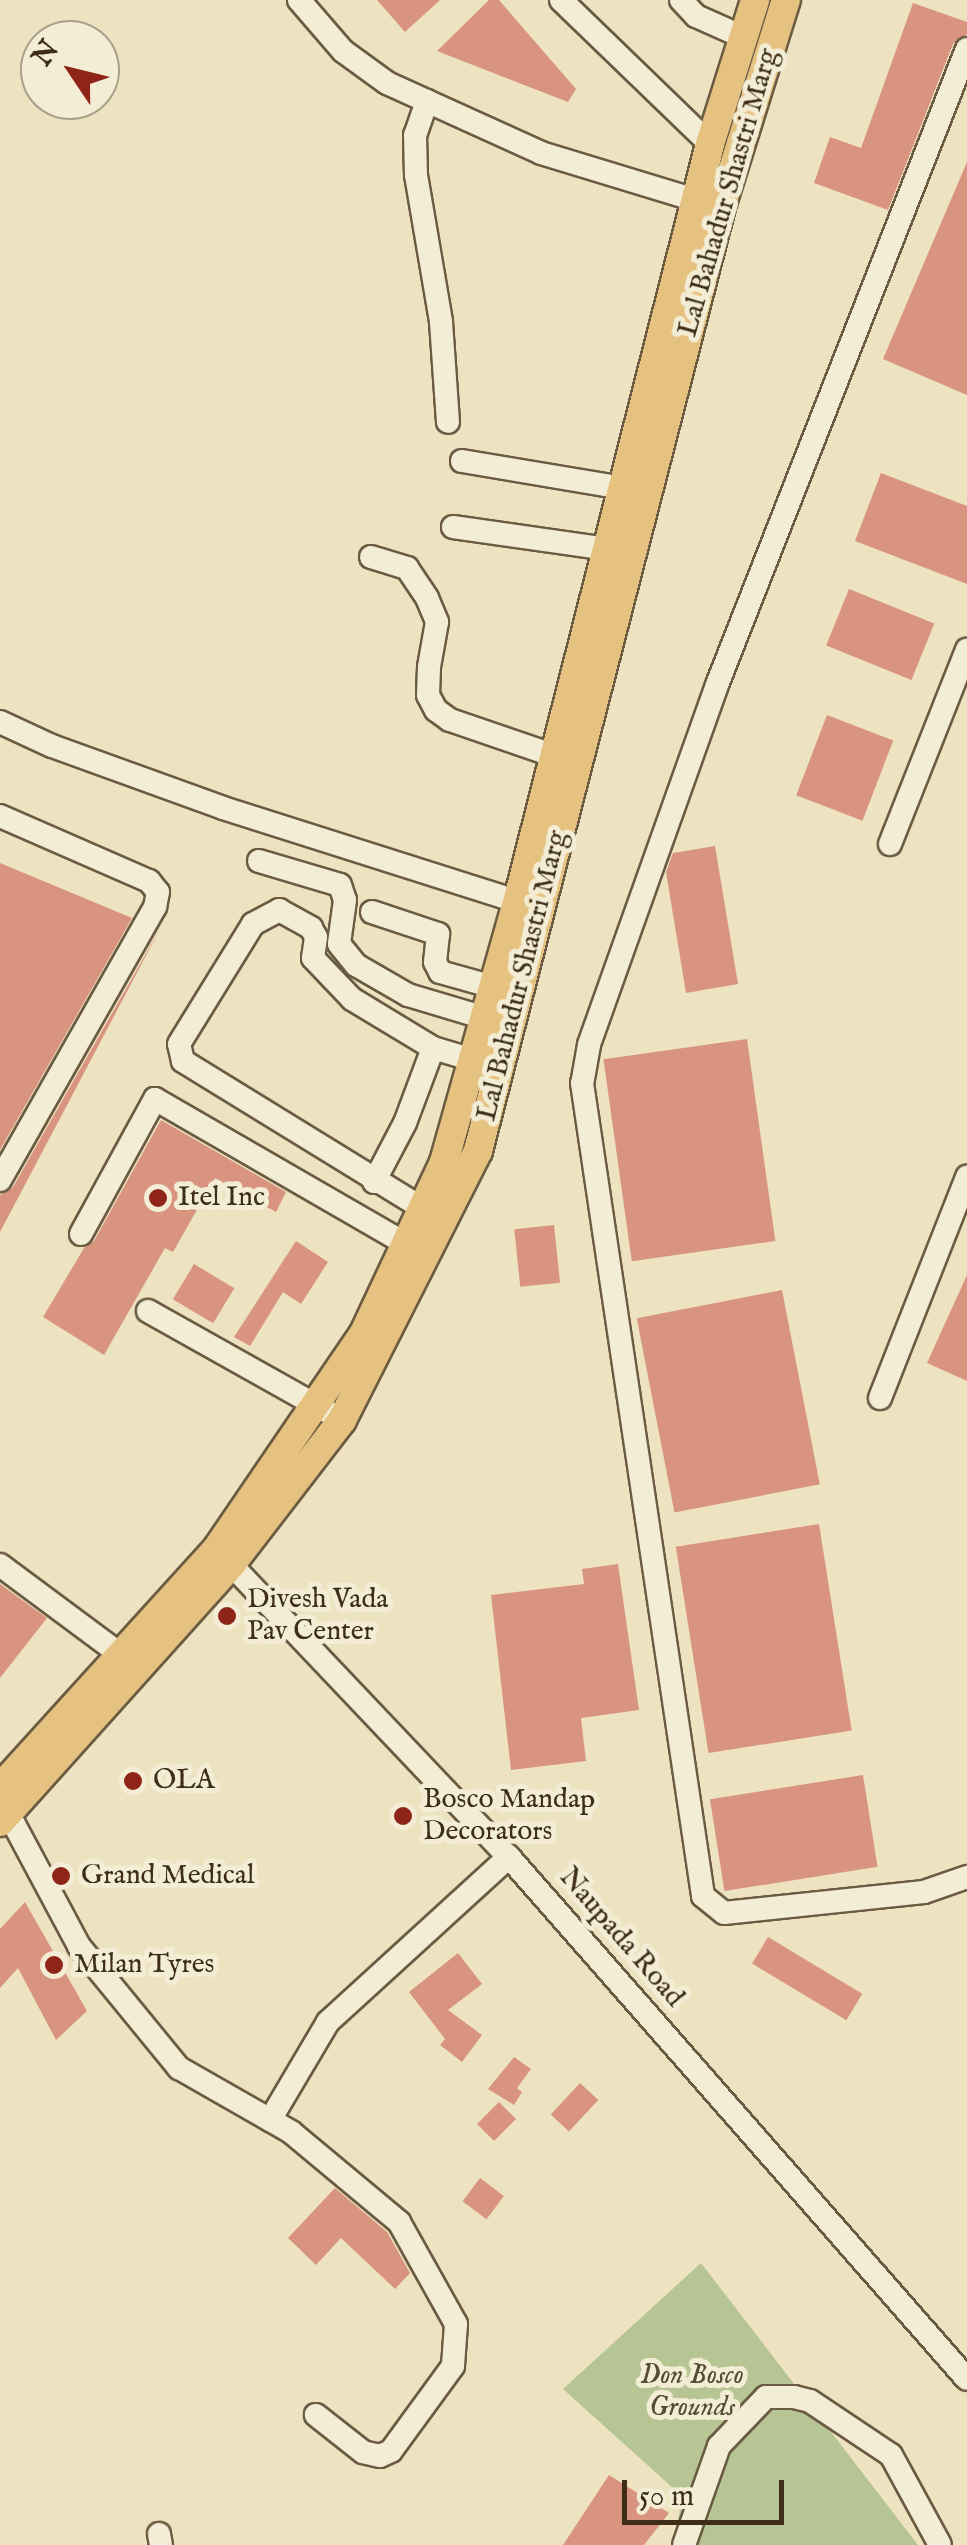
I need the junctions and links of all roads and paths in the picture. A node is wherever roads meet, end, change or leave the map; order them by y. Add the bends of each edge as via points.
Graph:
1 (299, 0) edge
2 (561, 0) edge
3 (681, 0) edge
4 (755, 0) edge
5 (786, 0) edge
6 (744, 38) junction
7 (967, 49) edge
8 (427, 102) junction
9 (710, 144) junction
10 (709, 204) junction
11 (448, 422) dead end
12 (462, 461) dead end
13 (624, 488) junction
14 (453, 526) dead end
15 (608, 550) junction
16 (371, 557) dead end
17 (967, 650) edge
18 (0, 722) edge
19 (555, 756) junction
20 (0, 816) edge
21 (890, 844) dead end
22 (259, 861) dead end
23 (529, 905) junction
24 (372, 912) dead end
25 (506, 990) junction
26 (485, 1018) junction
27 (433, 1048) junction
28 (473, 1060) junction
29 (449, 1145) junction
30 (478, 1150) junction
31 (967, 1177) edge
32 (0, 1180) edge
33 (374, 1182) junction
34 (422, 1208) junction
35 (80, 1234) dead end
36 (395, 1239) junction
37 (148, 1311) dead end
38 (880, 1398) dead end
39 (316, 1404) junction
40 (342, 1420) junction
41 (224, 1556) junction
42 (0, 1565) edge
43 (122, 1655) junction
44 (5, 1786) edge
45 (509, 1857) junction
46 (967, 1876) edge
47 (270, 2120) junction
48 (967, 2379) edge
49 (316, 2414) dead end
50 (684, 2545) edge
51 (940, 2545) edge

1 - 8 street via 343,51
2 - 9 street
3 - 6 street via 696,16
4 - 6 main road, Lal Bahadur Shastri Marg
5 - 10 main road, Lal Bahadur Shastri Marg
6 - 9 main road, Lal Bahadur Shastri Marg
7 - 46 street via 716,685 589,1045 582,1083 703,1896 724,1913 924,1892
8 - 10 street via 541,153
8 - 11 street via 415,135 416,175 442,322
9 - 10 main road, Lal Bahadur Shastri Marg
10 - 13 main road, Lal Bahadur Shastri Marg
10 - 23 main road, Lal Bahadur Shastri Marg
12 - 13 street
13 - 15 main road, Lal Bahadur Shastri Marg
14 - 15 street
15 - 19 main road, Lal Bahadur Shastri Marg
16 - 19 street via 407,568 427,598 437,622 428,667 428,695 436,710
17 - 21 street
18 - 23 street via 223,808
19 - 23 main road, Lal Bahadur Shastri Marg
20 - 32 street via 149,880 158,892
22 - 26 street via 340,885 345,900 339,944 356,965 408,996
23 - 25 main road, Lal Bahadur Shastri Marg
24 - 25 street via 438,934 435,968
25 - 26 main road, Lal Bahadur Shastri Marg
25 - 30 main road, Lal Bahadur Shastri Marg
26 - 28 main road, Lal Bahadur Shastri Marg
27 - 28 street
27 - 33 street
27 - 33 street via 352,999 313,958 311,928 279,910 253,924 179,1044 183,1061
28 - 29 main road, Lal Bahadur Shastri Marg
29 - 30 main road
29 - 34 main road, Lal Bahadur Shastri Marg
30 - 40 main road, Lal Bahadur Shastri Marg
31 - 38 street
33 - 34 street
34 - 36 main road, Lal Bahadur Shastri Marg
35 - 36 street via 155,1099
36 - 39 main road, Lal Bahadur Shastri Marg via 364,1334
37 - 39 street
39 - 40 street
39 - 41 main road, Lal Bahadur Shastri Marg
40 - 41 main road, Lal Bahadur Shastri Marg
41 - 43 main road, Lal Bahadur Shastri Marg
41 - 44 main road, Lal Bahadur Shastri Marg
41 - 45 street, Naupada Road
42 - 43 street
43 - 44 main road, Lal Bahadur Shastri Marg
44 - 47 street via 79,1946 179,2068
45 - 47 street via 328,2022
45 - 48 street, Naupada Road
47 - 49 street via 399,2222 456,2324 453,2366 391,2452 363,2452
50 - 51 street via 719,2446 766,2397 794,2396 891,2456

